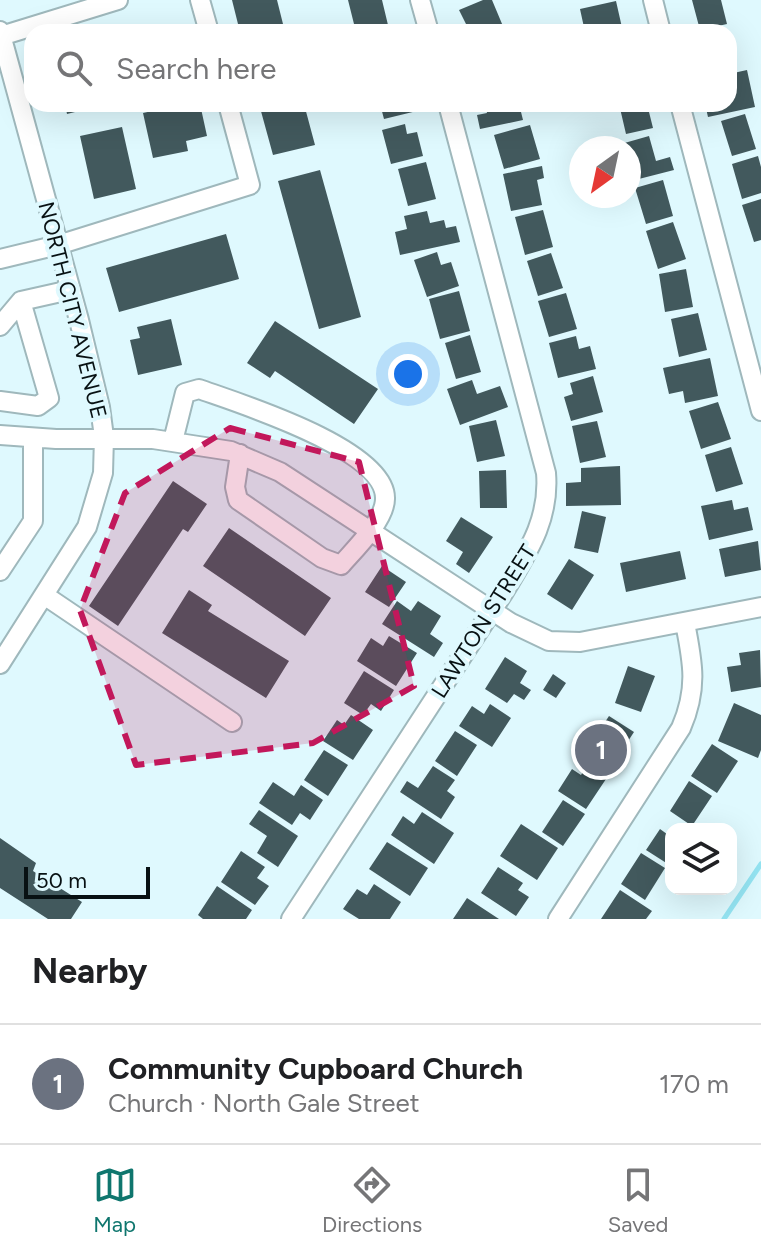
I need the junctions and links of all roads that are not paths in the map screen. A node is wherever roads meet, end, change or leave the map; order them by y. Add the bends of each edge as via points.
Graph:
1 (118, 0) edge
2 (200, 0) edge
3 (420, 0) edge
4 (653, 0) edge
5 (33, 24) edge
6 (207, 24) edge
7 (427, 24) edge
8 (659, 24) edge
9 (24, 27) edge
10 (1, 33) edge
11 (230, 112) edge
12 (450, 112) edge
13 (682, 112) edge
14 (58, 245) junction
15 (0, 259) edge
16 (70, 290) junction
17 (21, 301) junction
18 (0, 326) edge
19 (0, 401) edge
20 (761, 411) edge
21 (0, 435) edge
22 (104, 437) junction
23 (33, 438) junction
24 (173, 441) junction
25 (240, 454) junction
26 (370, 532) junction
27 (0, 571) edge
28 (44, 595) junction
29 (761, 607) edge
30 (492, 611) junction
31 (685, 623) junction
32 (2, 656) edge
33 (232, 722) dead end
34 (291, 919) edge
35 (558, 919) edge

1 - 5 street
2 - 6 street
3 - 7 street
4 - 8 street
9 - 10 street
10 - 14 street, NORTH CITY AVENUE
11 - 14 street via 250,185
12 - 30 street, LAWTON STREET via 548,493 542,524
13 - 20 street
14 - 15 street
14 - 16 street, NORTH CITY AVENUE
16 - 17 street
16 - 22 street, NORTH CITY AVENUE
17 - 18 street
17 - 19 street via 49,398 38,406
21 - 23 street
22 - 23 street
22 - 24 street
22 - 28 street, NORTH CITY AVENUE via 103,473 87,527
23 - 27 street via 33,521
24 - 25 street
24 - 26 street via 185,393 199,389 292,422 356,457 375,475 386,498
25 - 26 street via 280,472
25 - 26 street via 238,500 322,558 341,565
26 - 30 street
28 - 32 street, NORTH CITY AVENUE
28 - 33 street
29 - 31 street
30 - 31 street via 532,635 561,643
30 - 34 street, LAWTON STREET
31 - 35 street via 693,676 685,719

